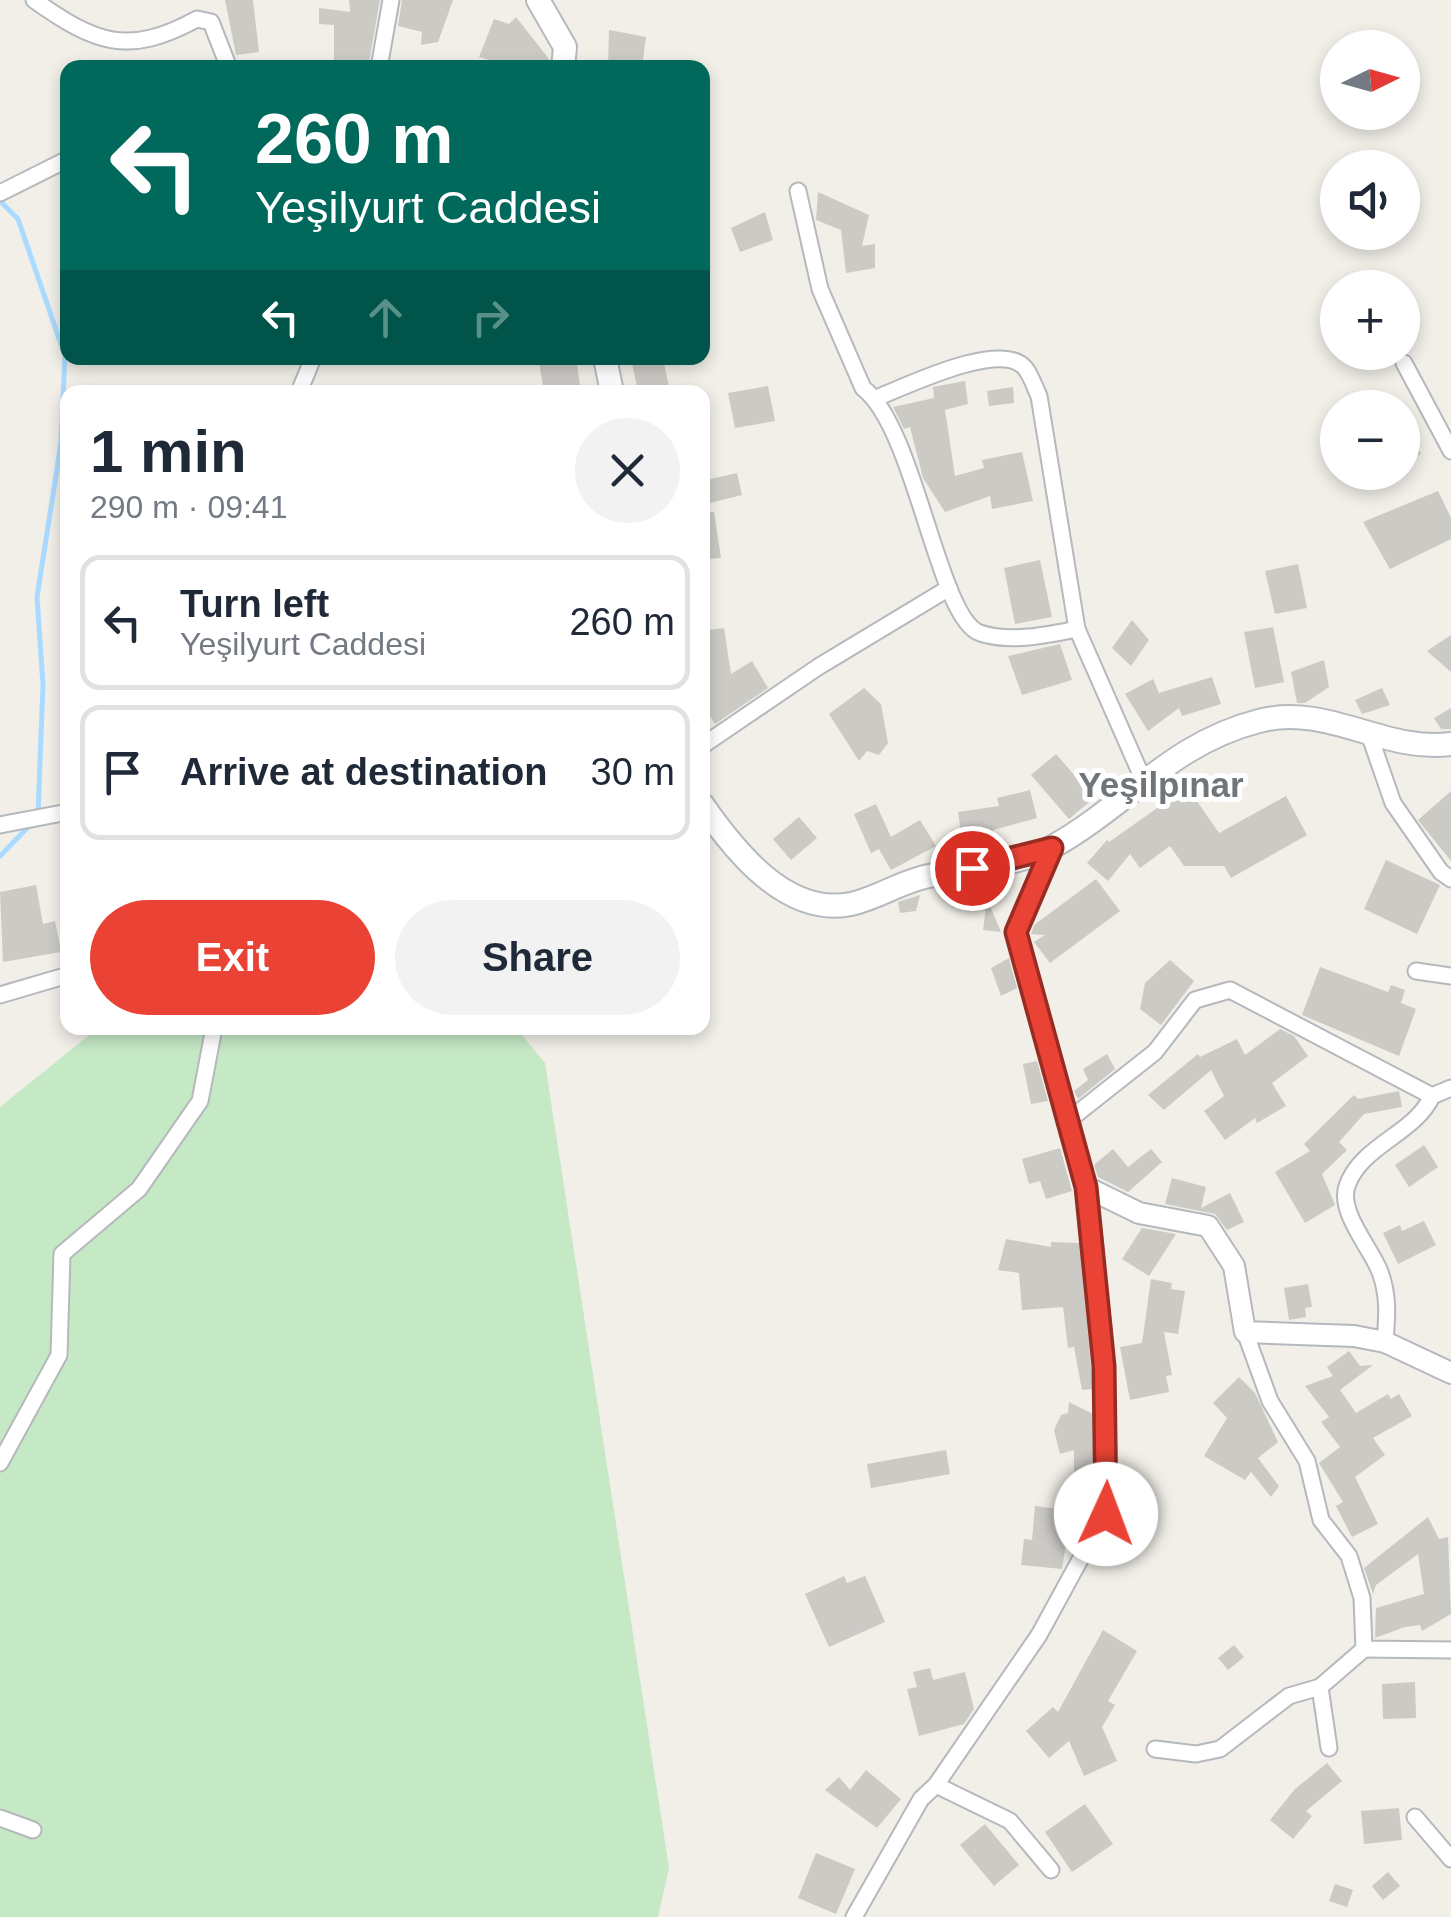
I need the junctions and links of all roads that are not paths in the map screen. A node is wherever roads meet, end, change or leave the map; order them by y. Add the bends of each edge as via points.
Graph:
1 (34, 0) edge
2 (391, 0) edge
3 (538, 0) edge
4 (225, 60) edge
5 (381, 60) edge
6 (564, 60) edge
7 (60, 164) edge
8 (0, 192) edge
9 (798, 192) dead end
10 (1408, 370) edge
11 (876, 398) junction
12 (1451, 450) edge
13 (949, 588) junction
14 (1077, 629) junction
15 (1368, 730) junction
16 (710, 741) edge
17 (1451, 744) edge
18 (1142, 780) junction
19 (60, 813) edge
20 (710, 815) edge
21 (2, 819) edge
22 (1052, 848) junction
23 (1451, 879) edge
24 (1416, 971) dead end
25 (1451, 976) edge
26 (60, 978) edge
27 (0, 995) edge
28 (213, 1035) edge
29 (1451, 1088) edge
30 (1432, 1096) junction
31 (1065, 1123) junction
32 (1086, 1187) junction
33 (1245, 1332) junction
34 (1385, 1342) junction
35 (1451, 1372) edge
36 (0, 1463) edge
37 (1364, 1649) junction
38 (1451, 1650) edge
39 (1320, 1688) junction
40 (1329, 1748) dead end
41 (1155, 1749) dead end
42 (936, 1785) junction
43 (1416, 1817) dead end
44 (0, 1818) edge
45 (33, 1830) dead end
46 (1451, 1860) edge
47 (1051, 1870) dead end
48 (854, 1917) edge

1 - 4 street via 73,28 114,44 162,38 197,19 210,22
2 - 5 street
3 - 6 main road via 565,46
7 - 8 street
9 - 11 street via 820,289 863,388
10 - 12 street
11 - 13 street via 896,430
11 - 14 street via 973,361 1011,359 1025,367 1039,396
13 - 14 street via 978,633 1023,639
13 - 16 street
14 - 18 street
15 - 17 main road via 1410,744
15 - 18 main road via 1305,716 1257,721 1190,748
15 - 23 street via 1394,803
18 - 22 main road
19 - 21 street
20 - 22 main road via 744,861 770,881 822,903 865,900 917,878
22 - 31 street via 1016,932
24 - 25 street
26 - 27 street
28 - 36 street via 200,1101 139,1189 62,1254 59,1355
29 - 30 street
30 - 31 street via 1230,990 1195,1000 1155,1052
30 - 34 street via 1426,1112 1367,1157 1347,1184 1344,1201 1388,1304
31 - 32 street
32 - 33 street via 1139,1213 1208,1226 1234,1266
32 - 42 street via 1104,1366 1106,1514 1039,1635
33 - 34 street
33 - 37 street via 1270,1401 1307,1461 1321,1520 1349,1556 1362,1598
34 - 35 street
37 - 38 street
37 - 39 street
39 - 40 street
39 - 41 street via 1289,1696 1220,1750
42 - 47 street via 1010,1821
42 - 48 street via 920,1800
43 - 46 street
44 - 45 street

